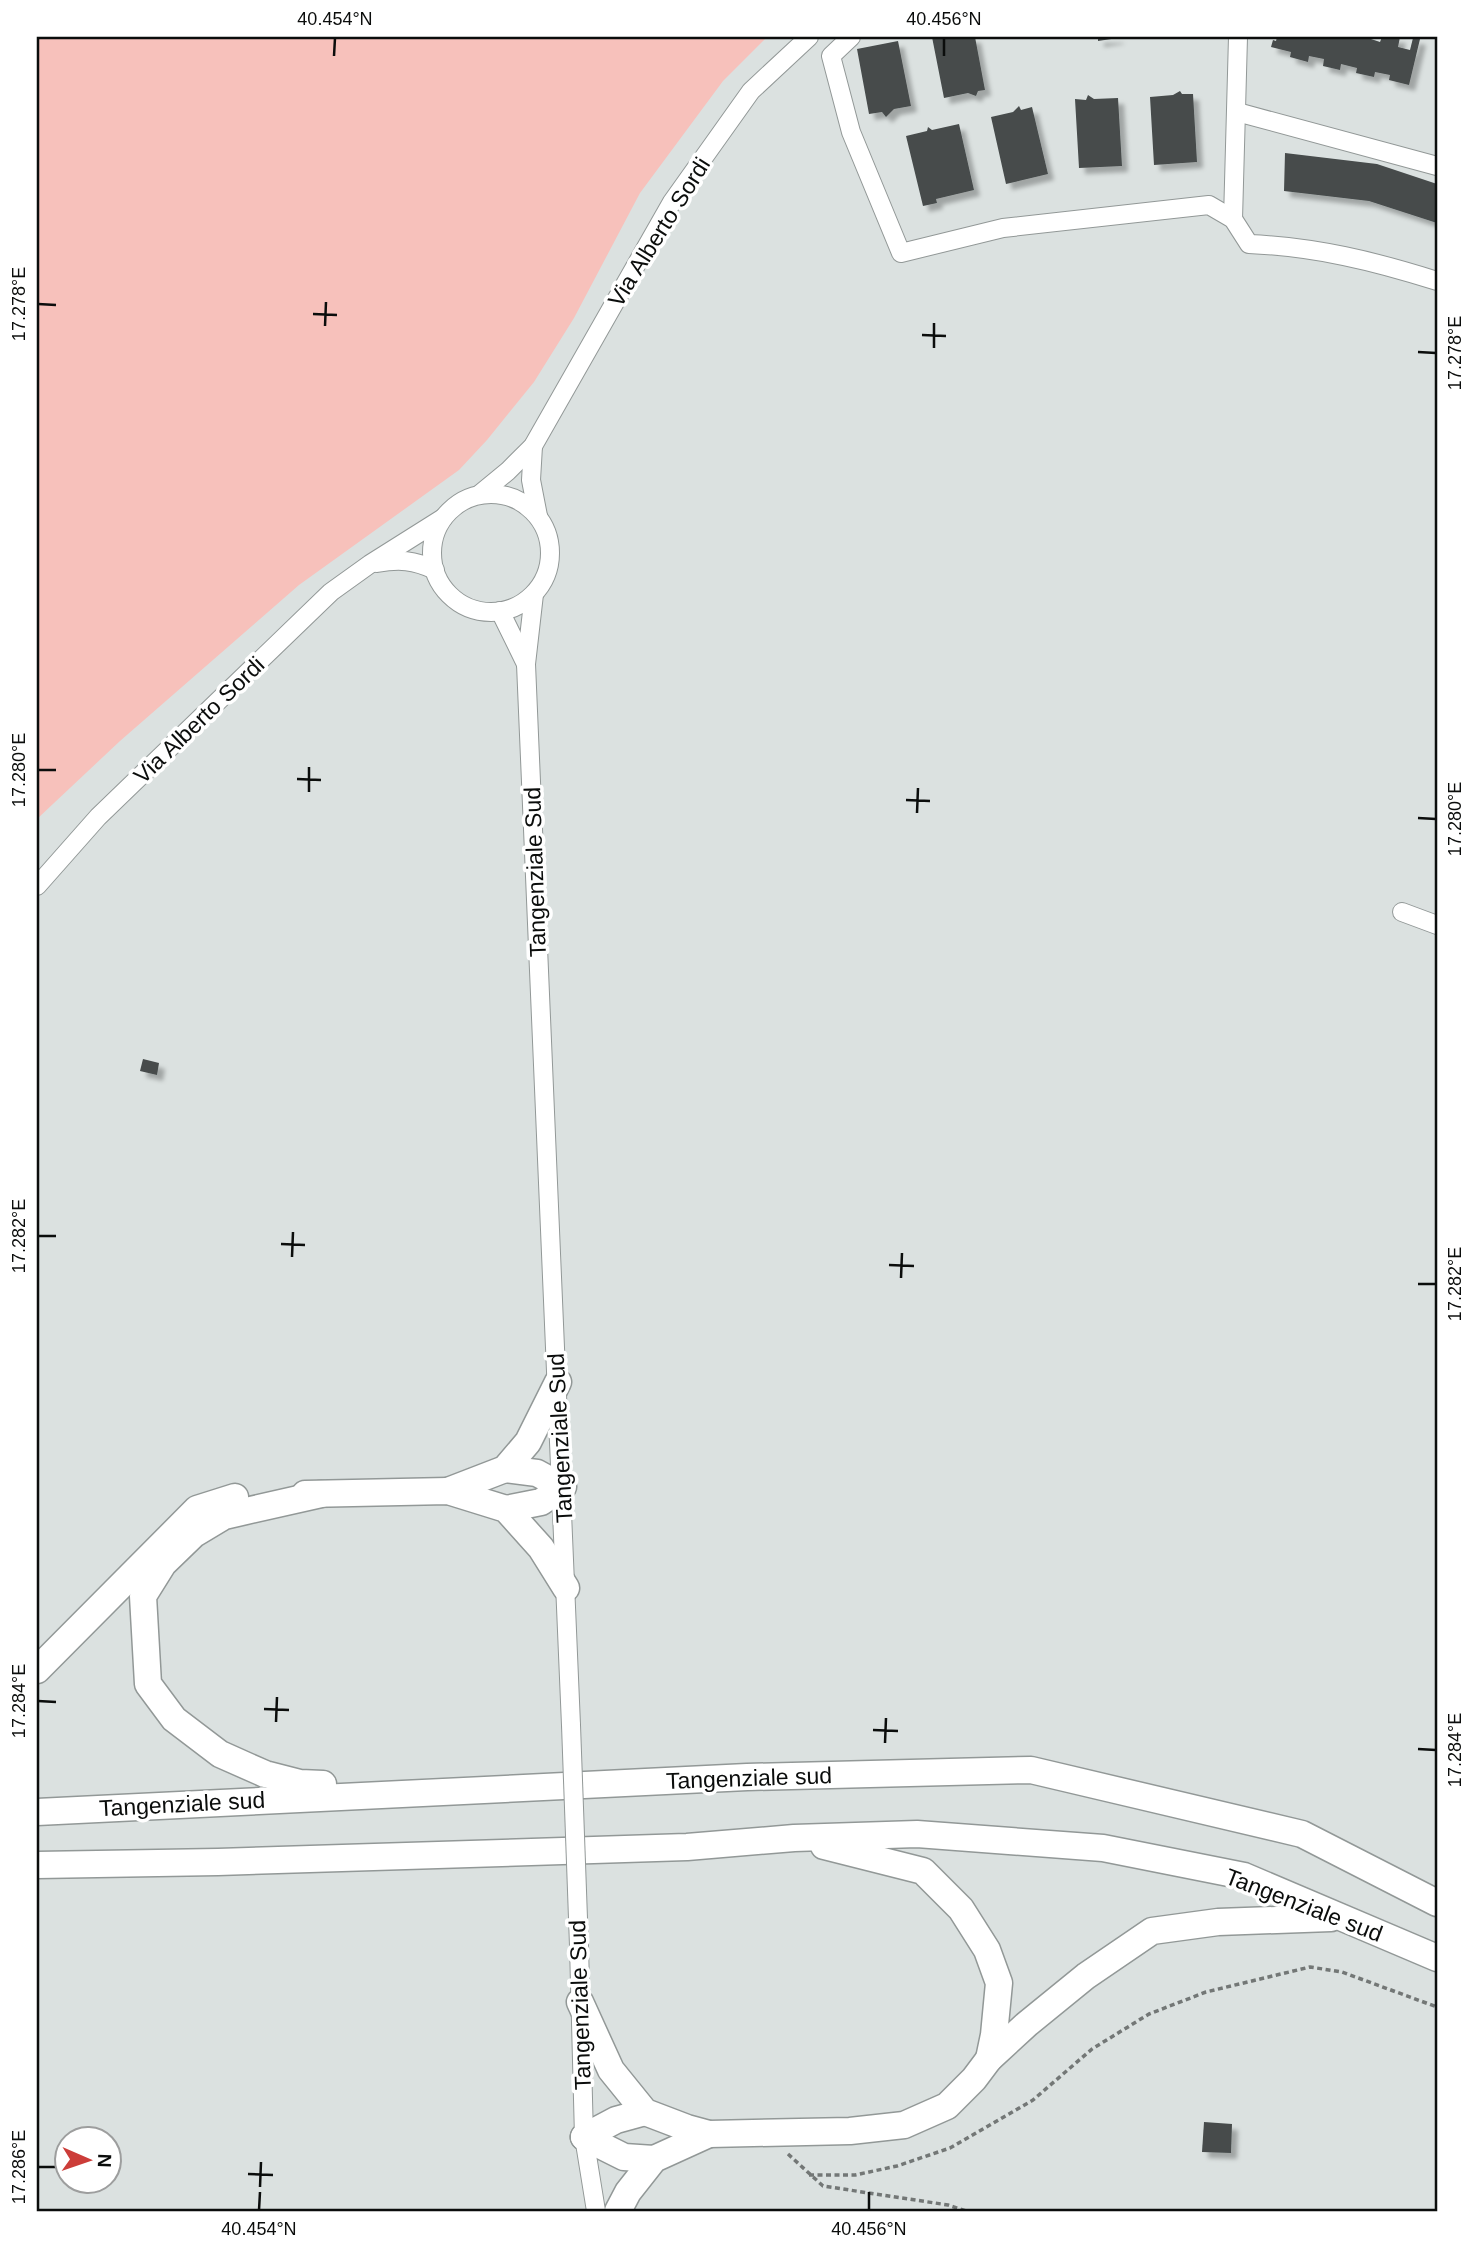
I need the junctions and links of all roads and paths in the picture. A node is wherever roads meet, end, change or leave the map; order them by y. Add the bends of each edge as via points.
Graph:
1 (809, 37) edge
2 (851, 37) edge
3 (1238, 37) edge
4 (1237, 112) junction
5 (1437, 166) edge
6 (1233, 219) junction
7 (1437, 281) edge
8 (533, 446) junction
9 (480, 494) junction
10 (538, 516) junction
11 (443, 518) junction
12 (370, 564) junction
13 (435, 570) junction
14 (534, 594) junction
15 (500, 611) junction
16 (526, 664) junction
17 (37, 886) edge
18 (1402, 912) dead end
19 (1437, 925) edge
20 (558, 1382) junction
21 (505, 1469) junction
22 (563, 1487) junction
23 (448, 1492) junction
24 (321, 1494) junction
25 (506, 1509) junction
26 (566, 1588) junction
27 (37, 1671) edge
28 (468, 1789) junction
29 (37, 1812) edge
30 (794, 1838) junction
31 (37, 1865) edge
32 (1437, 1903) edge
33 (1343, 1918) junction
34 (1437, 1958) edge
35 (580, 2001) junction
36 (1437, 2007) edge
37 (989, 2059) junction
38 (645, 2112) junction
39 (776, 2133) junction
40 (709, 2134) junction
41 (584, 2137) junction
42 (654, 2159) junction
43 (810, 2175) junction
44 (596, 2211) edge
45 (618, 2211) edge
46 (966, 2211) edge

1 - 8 street, Via Alberto Sordi via 751,91 672,202
2 - 6 street via 831,56 851,132 901,253 1003,228 1178,207 1209,205
3 - 4 street
4 - 5 street
4 - 6 street
6 - 7 street via 1249,244 1377,262
8 - 9 street, Via Alberto Sordi
8 - 10 street, Via Alberto Sordi via 531,480
9 - 10 street via 506,495
9 - 11 street
10 - 14 street via 550,556 544,580
11 - 12 street, Via Alberto Sordi
11 - 13 street via 433,543
12 - 13 street, Via Alberto Sordi via 397,559
12 - 17 street, Via Alberto Sordi via 331,592 176,741 98,817
13 - 15 street via 453,598 467,607
14 - 15 street
14 - 16 street, Tangenziale Sud
15 - 16 street, Tangenziale Sud
16 - 20 street, Tangenziale Sud
18 - 19 street
20 - 21 highway via 528,1442
20 - 22 street, Tangenziale Sud
21 - 22 highway via 537,1473
21 - 23 highway
22 - 25 highway via 541,1502
22 - 26 street, Tangenziale Sud
23 - 24 highway
23 - 25 highway
24 - 27 highway via 266,1492 227,1498 197,1509
24 - 28 highway via 223,1516 194,1534 163,1564 143,1596 148,1684 174,1719 220,1754 265,1774 300,1783
25 - 26 highway via 541,1548
26 - 35 street, Tangenziale Sud, bridge
28 - 29 highway, Tangenziale sud
28 - 32 highway, Tangenziale sud via 1031,1770 1302,1834
30 - 31 highway, Tangenziale sud via 673,1848
30 - 33 highway, Tangenziale sud via 917,1834 1103,1848 1244,1876
30 - 37 highway via 923,1871 961,1909 987,1950 999,1983
33 - 34 highway, Tangenziale sud
33 - 37 highway via 1218,1922 1152,1931 1086,1976
35 - 38 highway via 611,2070
35 - 41 street, Tangenziale Sud
36 - 43 path via 1342,1972 1310,1967 1206,1992 1149,2014 1092,2049 1033,2101 950,2148 855,2175
37 - 39 highway via 947,2106 904,2125
38 - 40 highway
38 - 41 highway via 616,2120
39 - 40 highway
39 - 43 path via 790,2158
40 - 42 highway
41 - 42 highway via 624,2157
41 - 44 street, Tangenziale Sud
42 - 45 highway
43 - 46 path via 823,2186

